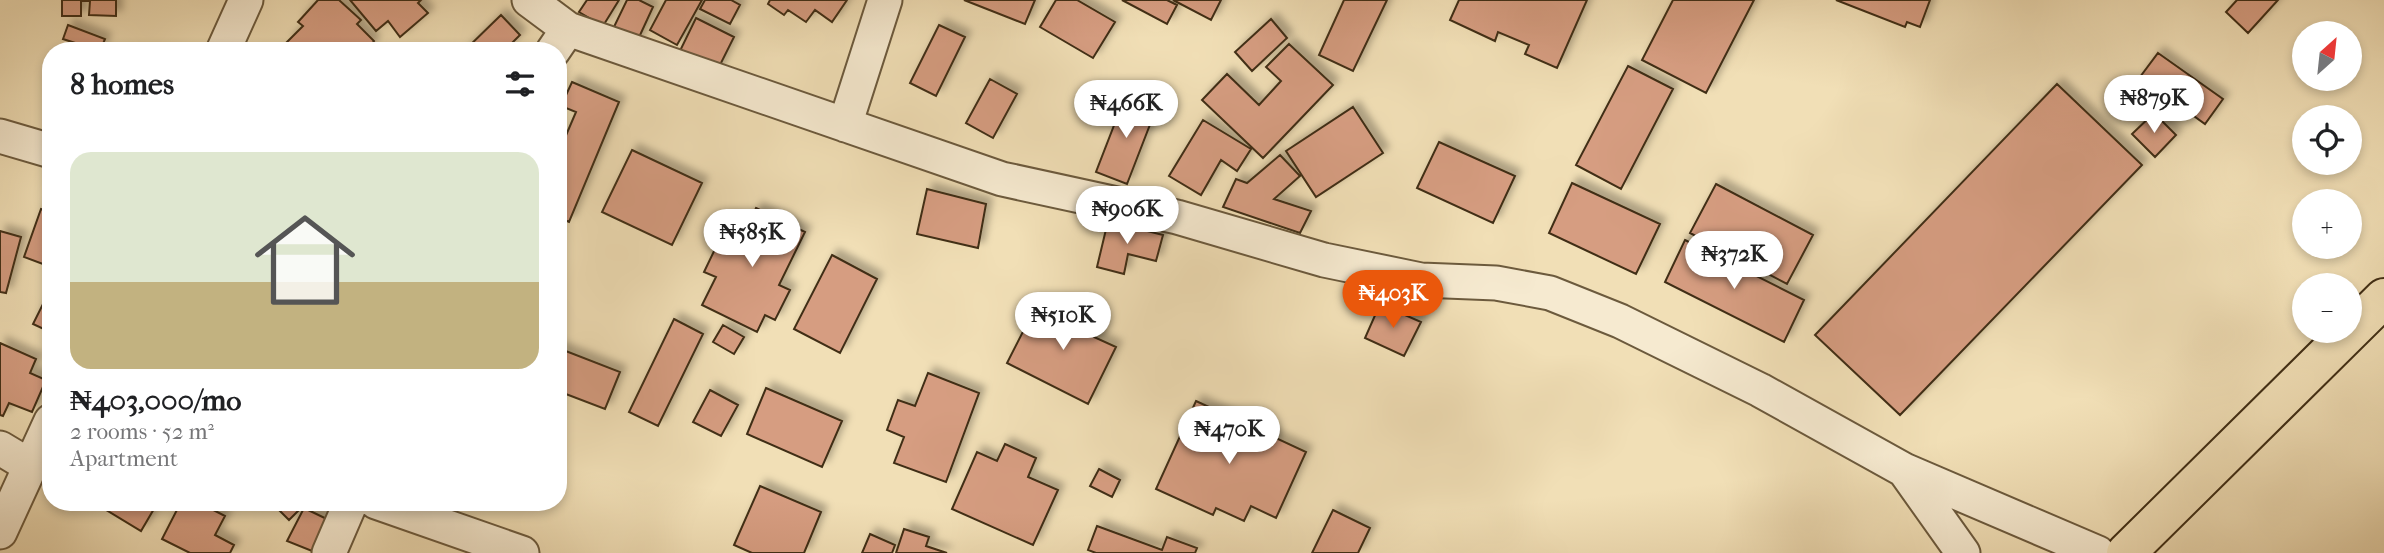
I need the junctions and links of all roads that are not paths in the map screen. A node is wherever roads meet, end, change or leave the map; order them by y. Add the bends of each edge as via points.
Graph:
1 (246, 0) edge
2 (529, 0) edge
3 (885, 0) edge
4 (561, 40) edge
5 (227, 42) edge
6 (845, 125) junction
7 (0, 136) edge
8 (42, 148) edge
9 (2384, 298) edge
10 (42, 440) edge
11 (0, 448) edge
12 (30, 466) junction
13 (1904, 470) junction
14 (347, 511) edge
15 (402, 511) edge
16 (0, 532) edge
17 (329, 553) edge
18 (522, 553) edge
19 (1963, 553) edge
20 (2098, 553) edge
21 (2126, 553) edge

1 - 5 street
2 - 4 street
3 - 6 street
4 - 6 street
6 - 13 street via 1002,179 1177,217 1324,260 1421,280 1496,283 1550,293 1620,321 1760,390
7 - 8 street
9 - 21 highway
10 - 12 street
11 - 12 street
12 - 16 street
13 - 19 street
13 - 20 street
14 - 17 street
15 - 18 street

